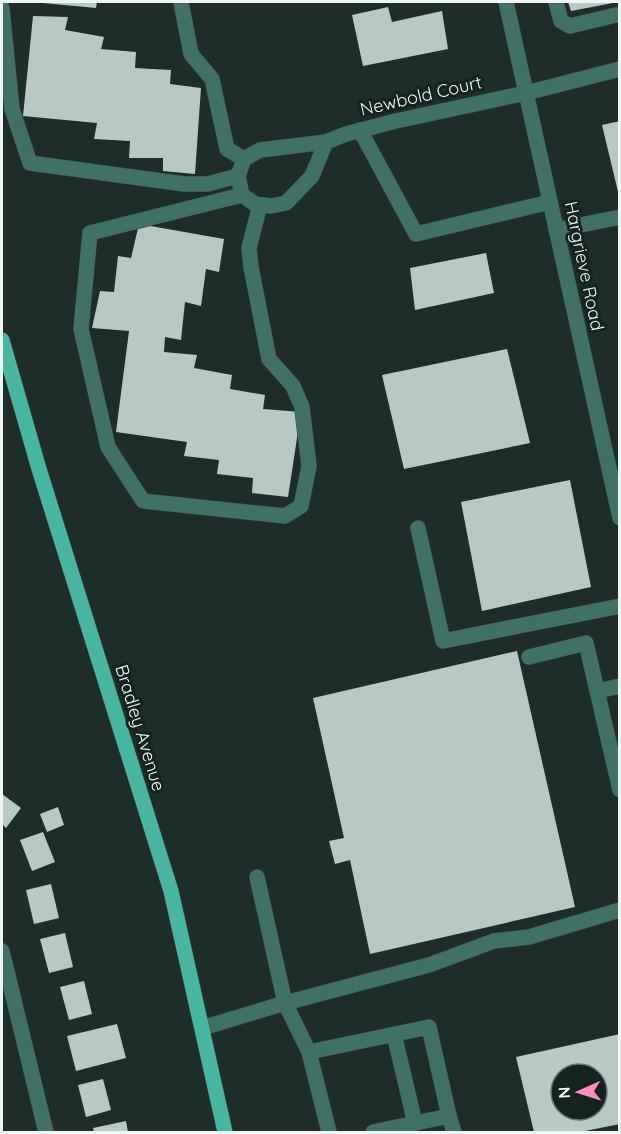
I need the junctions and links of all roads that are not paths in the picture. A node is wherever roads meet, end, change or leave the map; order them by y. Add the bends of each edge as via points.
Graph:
1 (181, 2) edge
2 (506, 2) edge
3 (556, 2) edge
4 (2, 8) edge
5 (620, 14) edge
6 (620, 69) edge
7 (526, 93) junction
8 (360, 130) junction
9 (326, 142) junction
10 (244, 159) junction
11 (238, 176) junction
12 (242, 195) junction
13 (550, 202) junction
14 (260, 205) junction
15 (620, 217) edge
16 (556, 230) junction
17 (2, 340) edge
18 (620, 518) edge
19 (418, 528) dead end
20 (620, 606) edge
21 (529, 657) dead end
22 (620, 686) edge
23 (597, 691) junction
24 (620, 790) edge
25 (257, 877) dead end
26 (620, 910) edge
27 (2, 951) edge
28 (285, 1003) junction
29 (202, 1028) junction
30 (394, 1034) junction
31 (309, 1052) junction
32 (450, 1116) junction
33 (415, 1124) junction
34 (46, 1132) edge
35 (225, 1132) edge
36 (328, 1132) edge
37 (374, 1132) edge
38 (454, 1132) edge

1 - 10 street via 191,54 212,79 227,149
2 - 7 street, Hargrieve Road
3 - 5 street via 561,21 570,26
4 - 11 street via 12,109 30,163 184,184 207,184
6 - 7 street, Newbold Court
7 - 8 street, Newbold Court
7 - 13 street, Hargrieve Road
8 - 9 street, Newbold Court
8 - 13 street via 416,234
9 - 10 street, Newbold Court via 260,150
9 - 14 street via 312,176 286,203
10 - 11 street
11 - 12 street
12 - 14 street
12 - 14 street via 90,233 81,329 108,447 143,501 285,516 301,506 309,466 302,407 292,386 269,359 251,267 249,248
13 - 16 street, Hargrieve Road
15 - 16 street
16 - 18 street, Hargrieve Road
17 - 29 main road, Bradley Avenue via 42,481 171,891
19 - 20 street via 443,641
21 - 23 street via 586,643
22 - 23 street
23 - 24 street
25 - 28 street
26 - 28 street via 529,937 494,941 429,965
27 - 34 street
28 - 29 street
28 - 31 street
29 - 35 main road, Bradley Avenue
30 - 31 street
30 - 32 street via 429,1027
30 - 33 street
31 - 36 street
32 - 33 street
32 - 38 street
33 - 37 street

